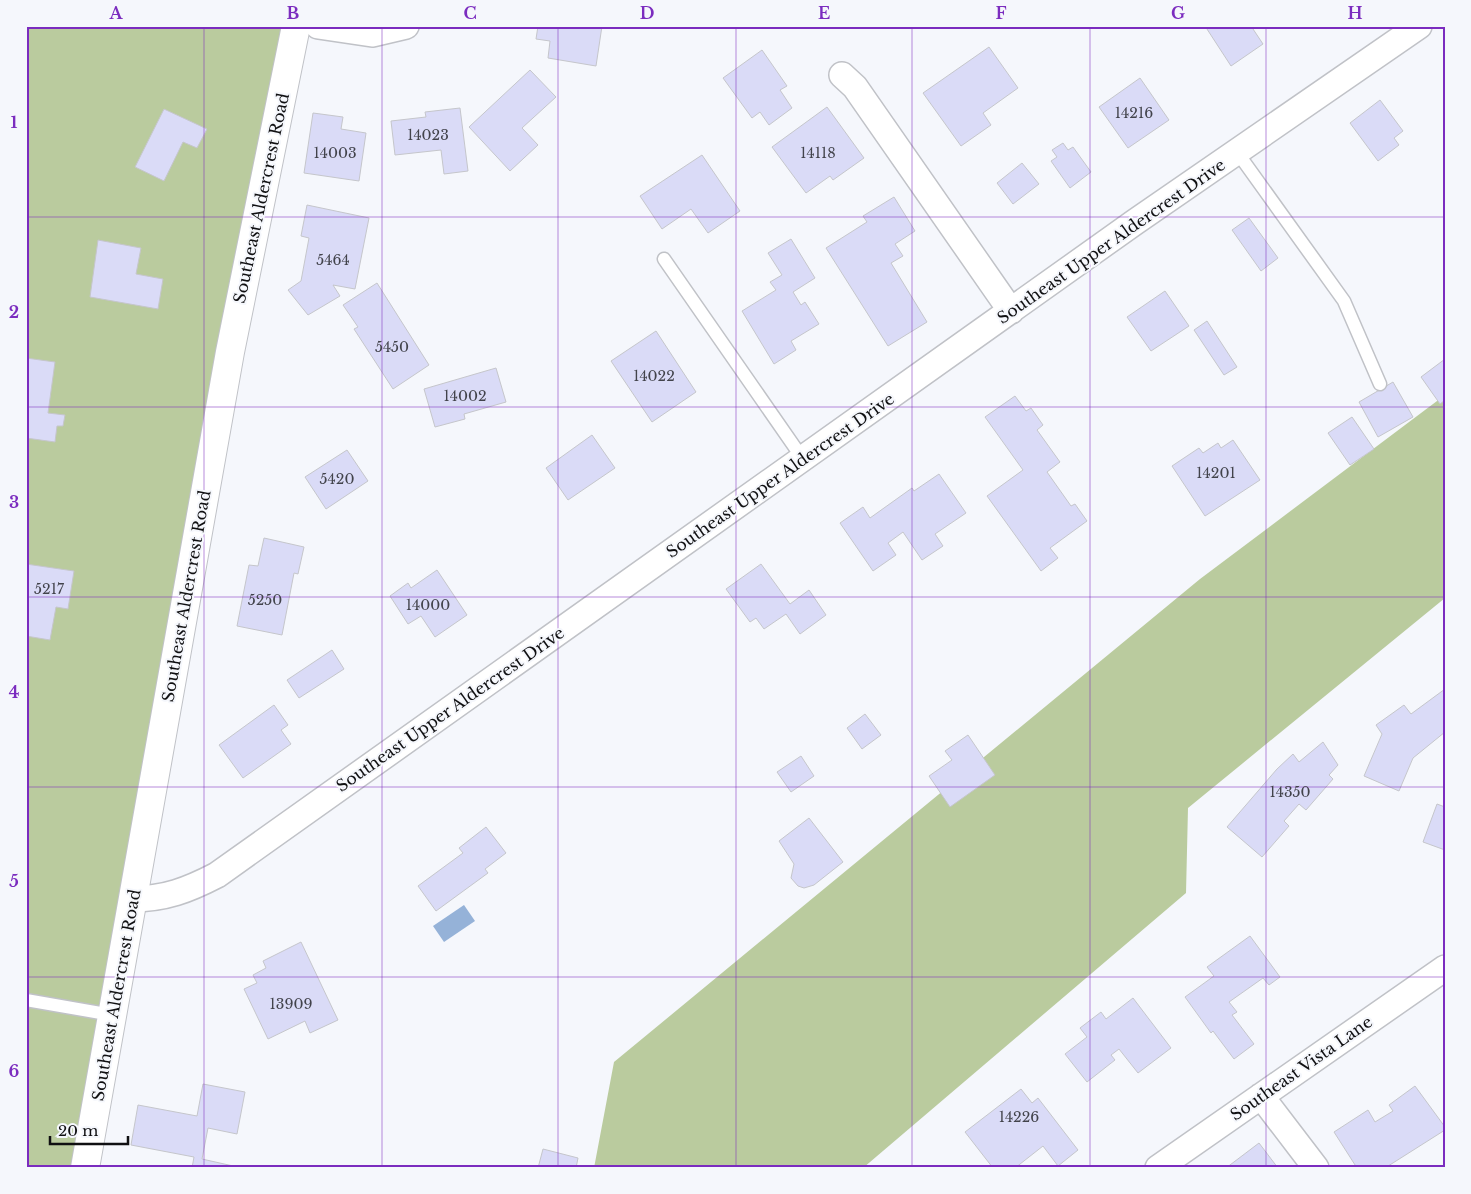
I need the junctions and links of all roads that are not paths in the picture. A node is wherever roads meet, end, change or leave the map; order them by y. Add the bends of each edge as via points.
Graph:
1 (296, 26) edge
2 (318, 26) edge
3 (406, 26) edge
4 (1419, 26) edge
5 (842, 75) dead end
6 (1237, 152) junction
7 (664, 259) dead end
8 (1011, 311) junction
9 (1380, 384) dead end
10 (802, 459) junction
11 (132, 899) junction
12 (1445, 968) edge
13 (26, 1000) edge
14 (112, 1015) junction
15 (1261, 1096) junction
16 (85, 1168) edge
17 (1158, 1168) edge
18 (1316, 1168) edge

1 - 11 street, Southeast Aldercrest Road via 230,352
2 - 3 street via 372,34
4 - 6 street, Southeast Upper Aldercrest Drive
5 - 8 street via 855,87
6 - 8 street, Southeast Upper Aldercrest Drive
6 - 9 lane via 1344,301
7 - 10 lane
8 - 10 street, Southeast Upper Aldercrest Drive
10 - 11 street, Southeast Upper Aldercrest Drive via 217,875 188,890 150,899
11 - 14 street, Southeast Aldercrest Road
12 - 15 street, Southeast Vista Lane
13 - 14 lane
14 - 16 street, Southeast Aldercrest Road
15 - 17 street, Southeast Vista Lane
15 - 18 street

